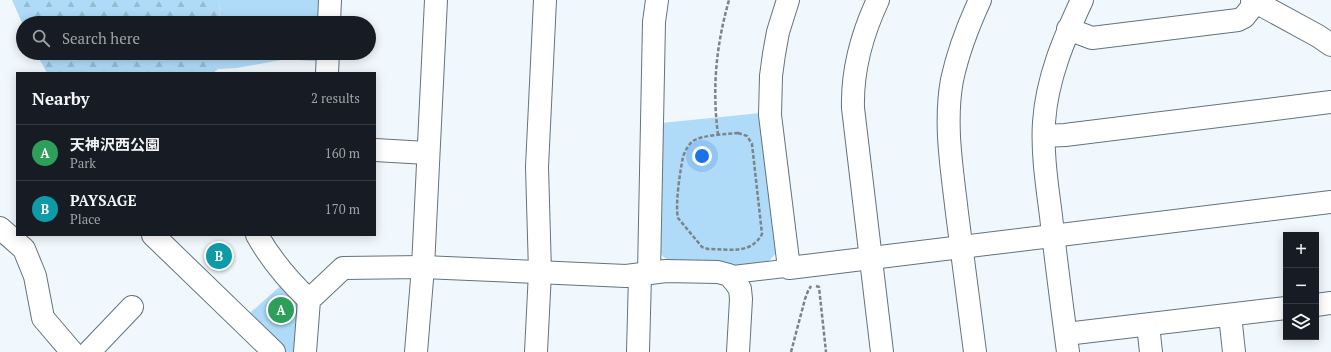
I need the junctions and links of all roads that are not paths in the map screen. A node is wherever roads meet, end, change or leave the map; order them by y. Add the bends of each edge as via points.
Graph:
1 (330, 0) edge
2 (436, 0) edge
3 (545, 0) edge
4 (657, 0) edge
5 (788, 0) edge
6 (878, 0) edge
7 (980, 0) edge
8 (1082, 0) edge
9 (1254, 1) edge
10 (329, 16) edge
11 (1068, 30) junction
12 (1331, 45) edge
13 (328, 60) edge
14 (327, 72) edge
15 (1331, 102) edge
16 (1044, 136) junction
17 (376, 150) edge
18 (427, 153) junction
19 (1331, 202) edge
20 (0, 228) edge
21 (1053, 235) junction
22 (154, 236) edge
23 (258, 236) edge
24 (962, 246) junction
25 (871, 258) junction
26 (423, 267) junction
27 (789, 268) junction
28 (540, 272) junction
29 (644, 274) junction
30 (729, 275) junction
31 (310, 300) junction
32 (1331, 303) edge
33 (1319, 305) edge
34 (132, 307) dead end
35 (1283, 308) edge
36 (1230, 315) junction
37 (1148, 325) junction
38 (1067, 343) edge
39 (72, 352) edge
40 (89, 352) edge
41 (274, 352) edge
42 (305, 352) edge
43 (416, 352) edge
44 (536, 352) edge
45 (638, 352) edge
46 (738, 352) edge
47 (882, 352) edge
48 (975, 352) edge
49 (1151, 352) edge
50 (1234, 352) edge

1 - 10 street
2 - 18 street
3 - 28 street via 537,167
4 - 29 street
5 - 27 street via 774,54 770,115
6 - 25 street via 863,37 853,91
7 - 24 street via 957,62 952,81 948,120
8 - 11 street
9 - 11 street via 1244,17 1238,20 1092,38
9 - 12 street
11 - 16 street via 1051,79
13 - 14 street
15 - 16 street
16 - 21 street
17 - 18 street
18 - 26 street
19 - 21 street
20 - 39 street via 24,249 34,276 43,318
21 - 24 street
21 - 38 street
22 - 41 street
23 - 31 street via 265,249 291,283
24 - 25 street
24 - 48 street
25 - 27 street
25 - 47 street
26 - 28 street
26 - 31 street via 343,268
26 - 43 street
27 - 30 street
28 - 29 street via 626,276
28 - 44 street
29 - 30 street via 666,271 718,272
29 - 45 street
30 - 46 street via 740,289
31 - 42 street
32 - 33 street
34 - 40 street
35 - 36 street
36 - 37 street
36 - 50 street
37 - 38 street
37 - 49 street

